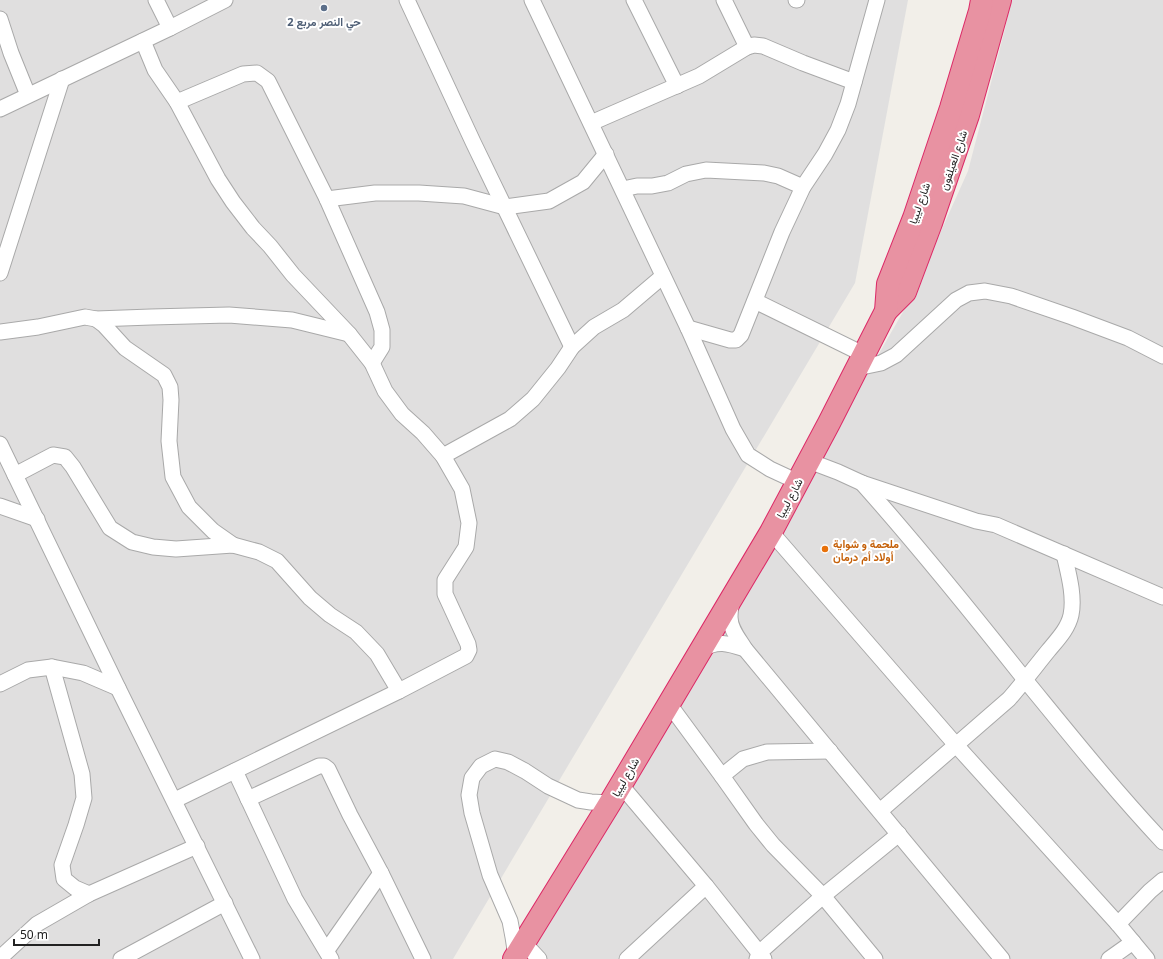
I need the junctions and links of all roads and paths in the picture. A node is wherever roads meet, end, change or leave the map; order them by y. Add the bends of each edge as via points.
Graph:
1 (156, 0) edge
2 (407, 0) edge
3 (532, 0) edge
4 (724, 0) edge
5 (877, 0) edge
6 (982, 0) edge
7 (1000, 0) edge
8 (220, 1) edge
9 (640, 3) edge
10 (0, 19) edge
11 (170, 28) junction
12 (143, 41) junction
13 (747, 47) junction
14 (5, 48) edge
15 (62, 79) junction
16 (854, 82) junction
17 (677, 86) junction
18 (28, 95) junction
19 (177, 102) junction
20 (0, 109) edge
21 (591, 123) junction
22 (606, 154) junction
23 (803, 187) junction
24 (623, 189) junction
25 (327, 199) junction
26 (505, 207) junction
27 (0, 273) edge
28 (663, 276) junction
29 (755, 301) junction
30 (886, 311) junction
31 (96, 320) junction
32 (688, 328) junction
33 (0, 332) edge
34 (349, 334) junction
35 (572, 347) junction
36 (1163, 356) edge
37 (861, 361) junction
38 (372, 363) junction
39 (0, 444) edge
40 (443, 456) junction
41 (809, 461) junction
42 (15, 475) junction
43 (798, 482) junction
44 (862, 483) junction
45 (0, 506) edge
46 (37, 519) junction
47 (771, 532) junction
48 (233, 545) junction
49 (1064, 554) junction
50 (732, 596) junction
51 (1163, 597) edge
52 (745, 649) junction
53 (700, 651) junction
54 (52, 667) junction
55 (1026, 680) junction
56 (0, 684) edge
57 (118, 688) junction
58 (399, 691) junction
59 (669, 704) junction
60 (956, 745) junction
61 (830, 751) junction
62 (235, 771) junction
63 (722, 776) junction
64 (615, 793) junction
65 (248, 799) junction
66 (174, 800) junction
67 (880, 811) junction
68 (899, 834) junction
69 (1163, 842) edge
70 (197, 846) junction
71 (381, 873) junction
72 (1163, 880) edge
73 (706, 886) junction
74 (89, 894) junction
75 (823, 896) junction
76 (225, 904) junction
77 (1118, 924) junction
78 (1133, 942) junction
79 (518, 953) edge
80 (329, 955) edge
81 (760, 957) edge
82 (0, 958) edge
83 (121, 959) edge
84 (252, 959) edge
85 (423, 959) edge
86 (539, 959) edge
87 (627, 959) edge
88 (875, 959) edge
89 (1002, 959) edge
90 (1109, 959) edge
91 (1147, 959) edge

1 - 11 street
2 - 26 street
3 - 21 street
4 - 13 street
5 - 16 street
6 - 30 highway, شارع ليبيا via 951,108 914,218 888,284
7 - 30 highway, شارع العيلفون via 968,115 932,223 905,292
8 - 11 street
9 - 17 street
10 - 14 street
11 - 12 street
12 - 15 street
12 - 19 street via 155,70
13 - 16 street via 754,44 763,46
13 - 17 street
14 - 18 street
15 - 18 street
15 - 27 street
16 - 23 street via 838,130
17 - 21 street
18 - 20 street
19 - 25 street via 243,74 257,73 268,81
19 - 34 street via 233,202 293,275
21 - 22 street
22 - 24 street
22 - 26 street via 583,182 549,201
23 - 24 street via 764,173 706,170 686,174 668,183
23 - 29 street
24 - 28 street
25 - 26 street via 375,193 419,193 464,196
25 - 38 street via 377,312 382,330 382,347
26 - 35 street
28 - 32 street
28 - 35 street via 623,310 594,327
29 - 32 street via 741,335 736,340
29 - 37 street
30 - 37 highway, شارع ليبيا
31 - 33 street via 85,317
31 - 34 street via 230,315 292,320
31 - 48 street via 126,348 164,375 170,387 169,441 173,477 189,507 213,531
32 - 43 street via 733,429 748,455
34 - 38 street
35 - 40 street via 533,399 510,419
36 - 37 street via 1128,338 1072,317 1011,296 985,291 969,293 956,300 896,355 881,363
37 - 41 highway, شارع ليبيا
38 - 40 street via 385,391 402,414
39 - 42 street
40 - 58 street via 462,489 469,523 466,547 445,580 445,594 469,650 466,656
41 - 43 highway, شارع ليبيا
41 - 44 street
42 - 46 street
42 - 48 street via 53,454 64,457 73,467 110,528 132,542 176,549
43 - 47 highway, شارع ليبيا
44 - 49 street via 976,521 996,525
44 - 55 street
45 - 46 street
46 - 57 street
47 - 50 highway, شارع ليبيا
47 - 60 street
48 - 58 street via 259,552 277,561 310,598 356,632 377,654
49 - 51 street
49 - 55 street via 1070,577 1071,614 1066,628
50 - 52 street via 731,625
50 - 53 highway, شارع ليبيا
52 - 53 street via 717,643
52 - 61 street
53 - 59 highway, شارع ليبيا
54 - 56 street via 28,670
54 - 57 street via 83,673
54 - 74 street via 82,774 84,798 62,865 64,879 75,888
55 - 60 street via 1009,699
55 - 69 street via 1082,750
57 - 66 street
58 - 62 street
59 - 63 street
59 - 64 highway, شارع ليبيا
60 - 67 street
60 - 77 street
61 - 63 street via 767,752 743,759
61 - 67 street
62 - 65 street
62 - 66 street
63 - 75 street via 773,845
64 - 73 street
64 - 79 highway, شارع ليبيا
64 - 79 street via 591,802 578,800 548,786 508,762 495,759 482,766 472,778 469,795 472,813 490,875 510,921
65 - 71 street via 324,766 328,769
65 - 80 street via 295,899
66 - 70 street
67 - 68 street
68 - 75 street
68 - 89 street
70 - 74 street
70 - 76 street
71 - 80 street
71 - 85 street
72 - 77 street
73 - 81 street
73 - 87 street
74 - 82 street via 37,924
75 - 81 street
75 - 88 street
76 - 83 street
76 - 84 street
77 - 78 street
78 - 90 street
78 - 91 street
79 - 86 street

